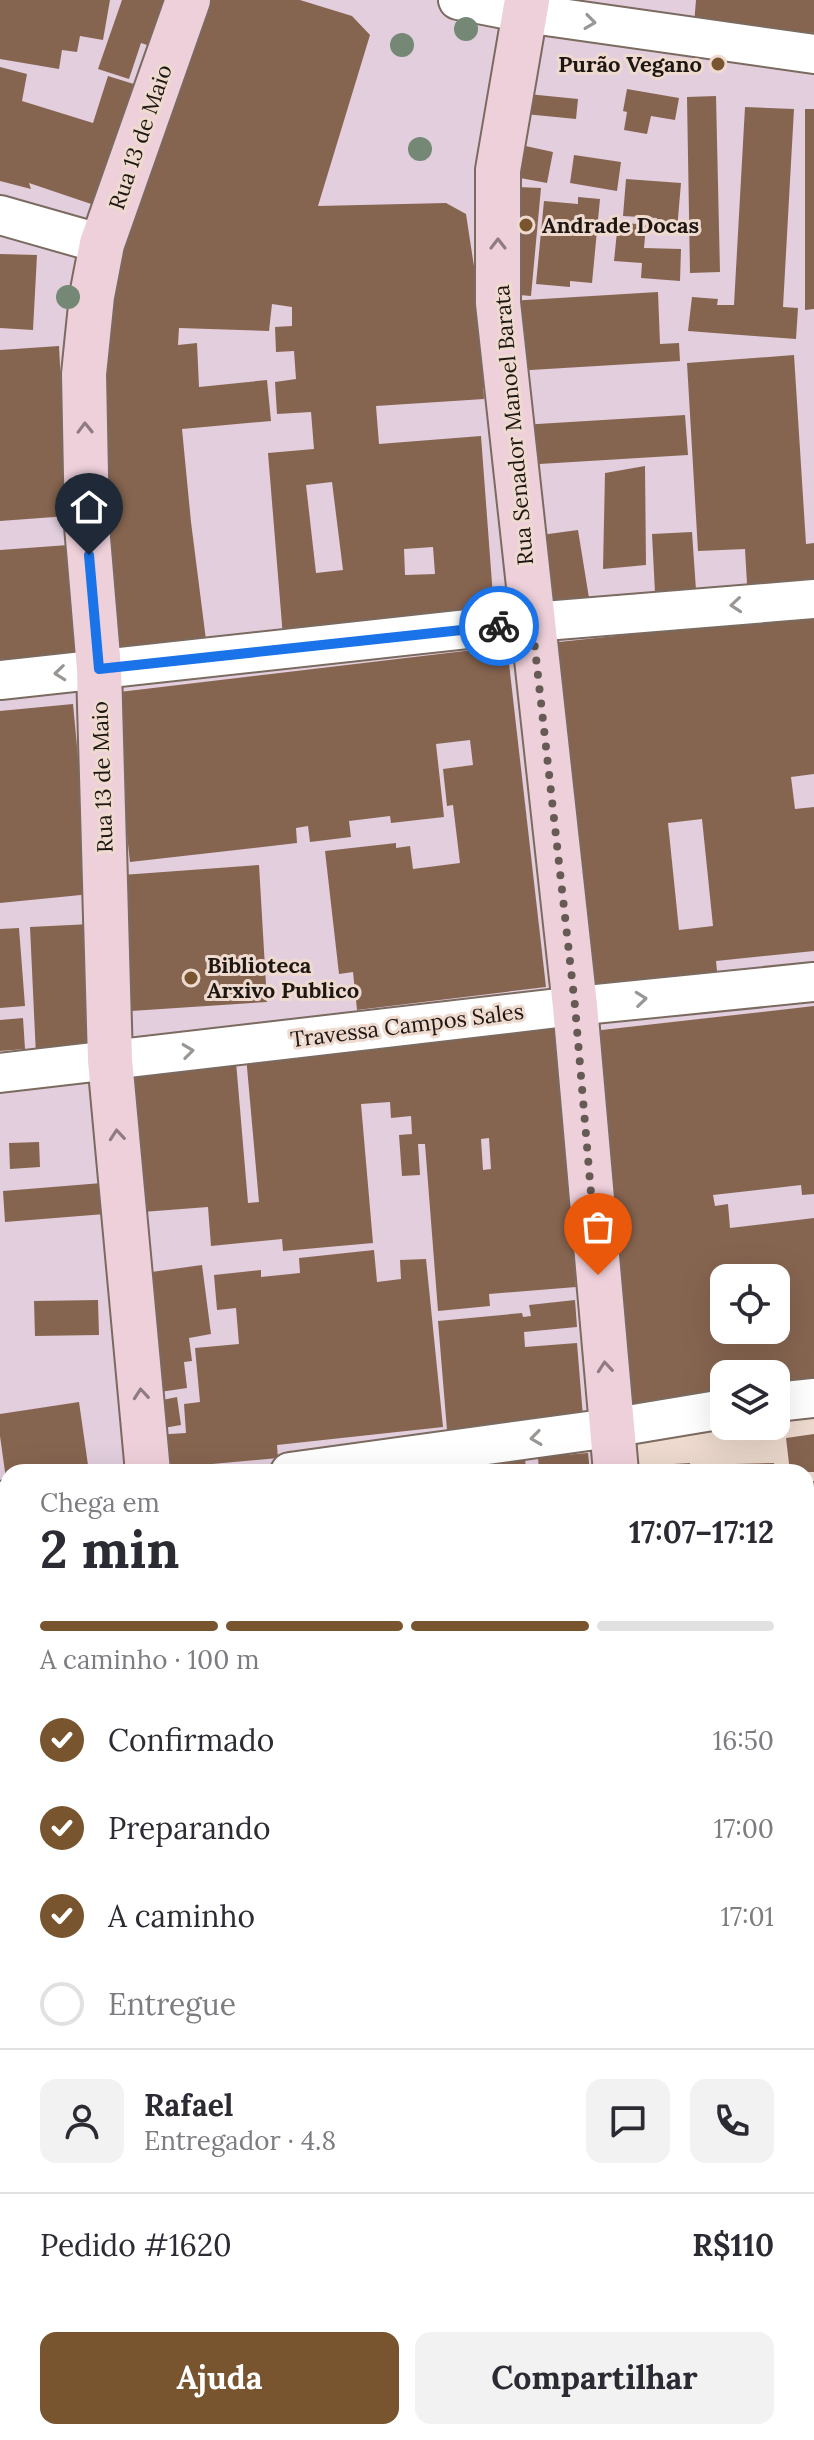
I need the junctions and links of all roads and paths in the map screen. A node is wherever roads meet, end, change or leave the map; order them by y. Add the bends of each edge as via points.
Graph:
1 (188, 0) edge
2 (458, 0) edge
3 (526, 6) edge
4 (814, 54) edge
5 (0, 215) edge
6 (102, 244) junction
7 (814, 599) edge
8 (532, 622) junction
9 (99, 669) junction
10 (0, 680) edge
11 (814, 982) edge
12 (575, 1006) junction
13 (110, 1060) junction
14 (0, 1073) edge
15 (814, 1398) edge
16 (790, 1401) edge
17 (710, 1411) edge
18 (610, 1428) junction
19 (147, 1464) edge
20 (348, 1464) edge
21 (615, 1464) edge

1 - 6 street, Rua 13 de Maio
2 - 3 street
3 -> 4 street
8 -> 3 street, Rua Senador Manoel Barata via 498,303 498,170
5 - 6 street
9 -> 6 street, Rua 13 de Maio via 87,526 84,374
7 -> 8 street
8 - 9 street
8 - 12 street, Rua Senador Manoel Barata
9 -> 10 street
9 - 13 street, Rua 13 de Maio
12 -> 11 street, Travessa Campos Sales
13 -> 12 street, Travessa Campos Sales
18 -> 12 street, Rua Senador Manoel Barata
13 - 14 street, Travessa Campos Sales
19 -> 13 street, Rua 13 de Maio
15 - 16 street
17 - 18 street
18 -> 20 street
18 - 21 street, Rua Senador Manoel Barata

